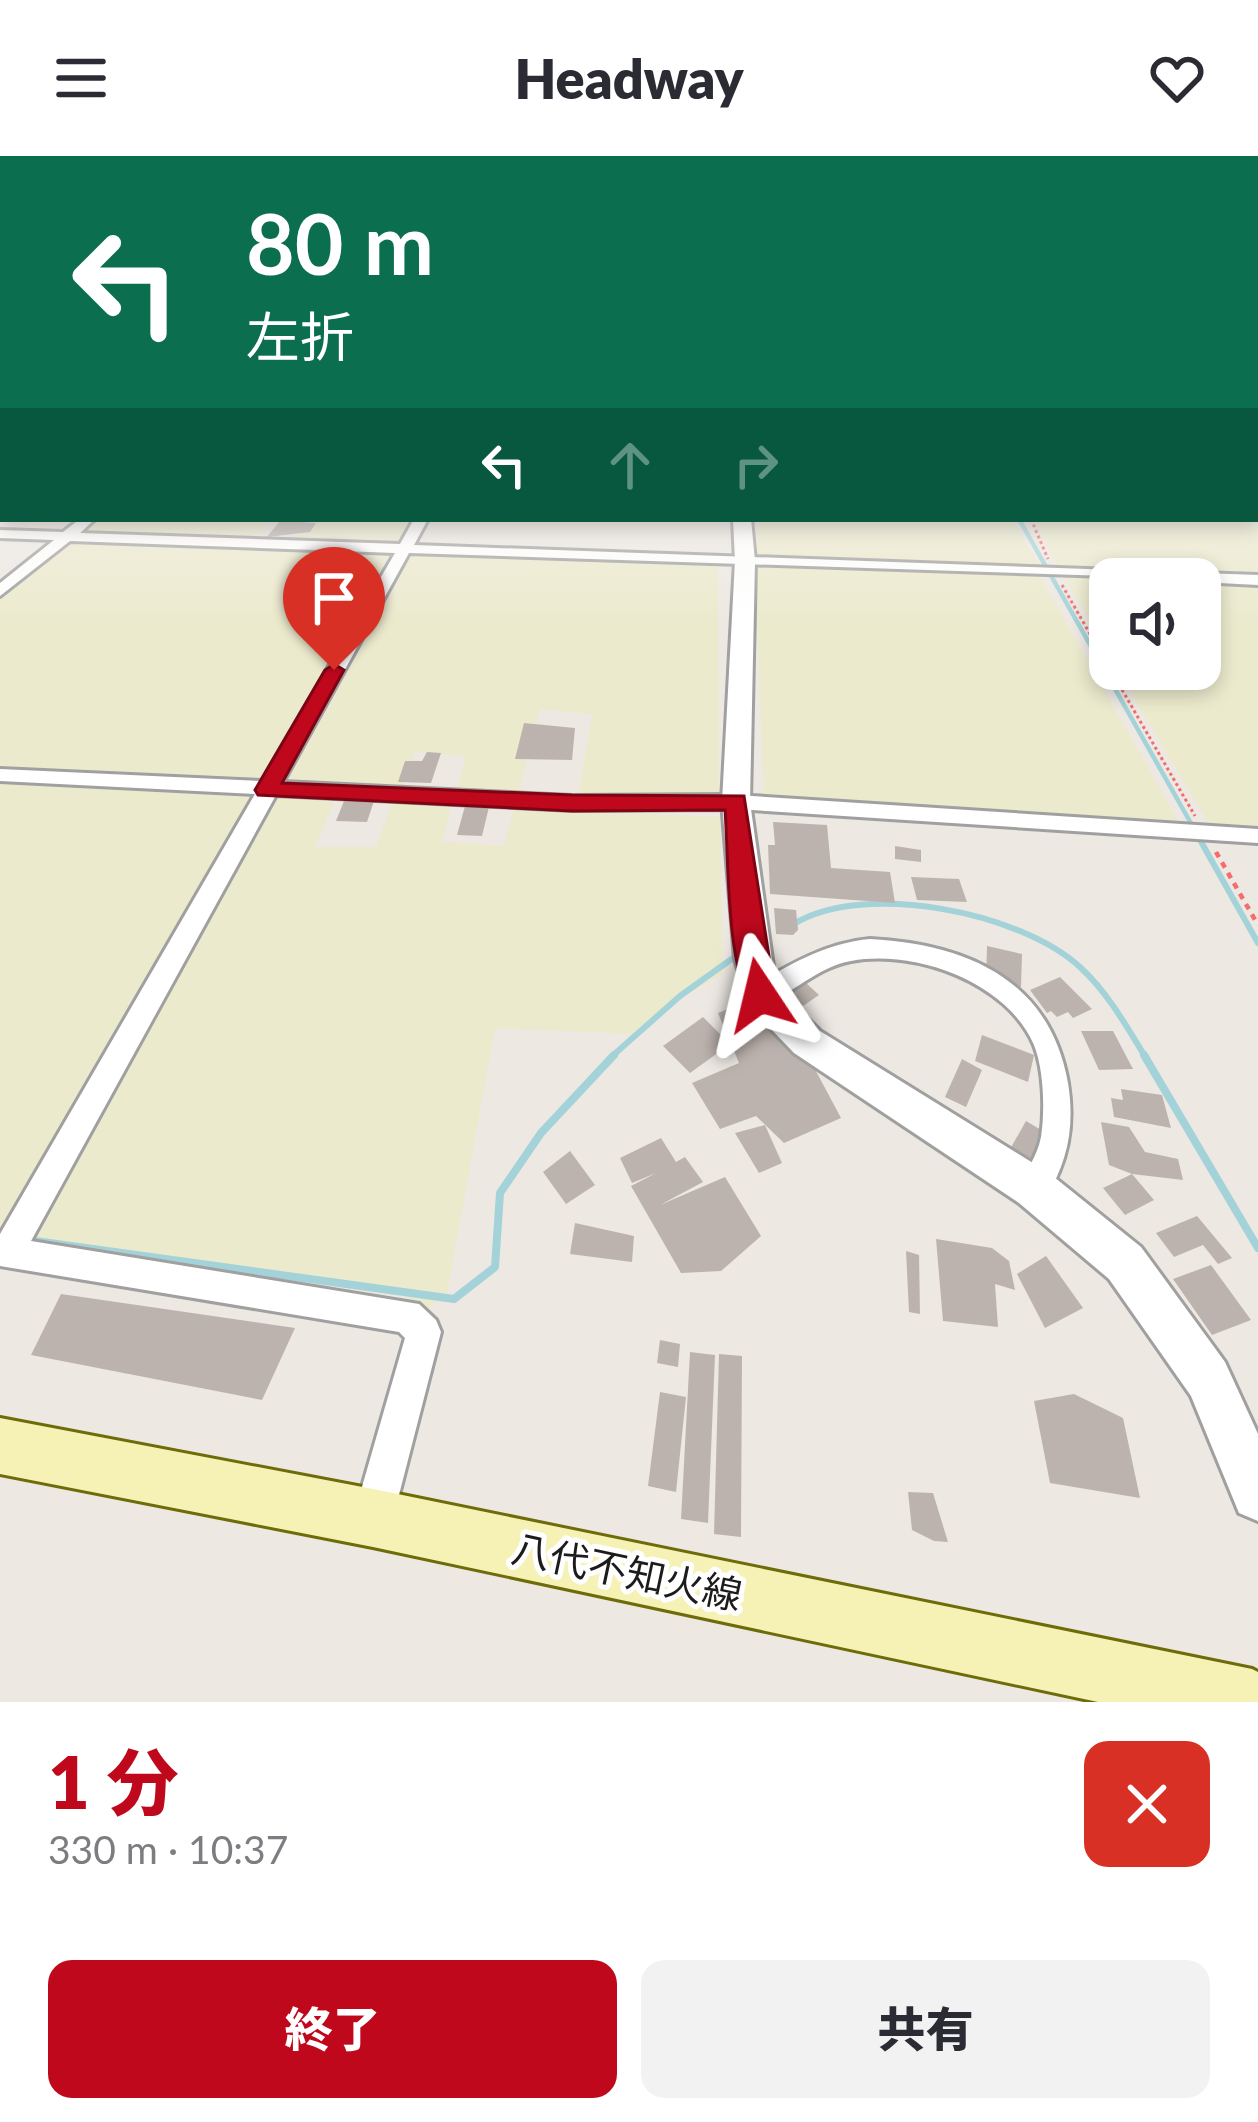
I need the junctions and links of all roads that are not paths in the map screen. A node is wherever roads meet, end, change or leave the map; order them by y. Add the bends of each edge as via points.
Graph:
1 (84, 522) edge
2 (419, 522) edge
3 (742, 522) edge
4 (0, 533) edge
5 (68, 536) junction
6 (403, 550) junction
7 (745, 561) junction
8 (1258, 580) edge
9 (0, 591) edge
10 (0, 775) edge
11 (266, 790) junction
12 (736, 802) junction
13 (1258, 836) edge
14 (756, 978) junction
15 (1034, 1188) junction
16 (0, 1445) edge
17 (1258, 1494) edge
18 (373, 1518) junction
19 (1252, 1702) edge

1 - 5 street
2 - 6 street
3 - 7 street
4 - 5 street
5 - 6 street
5 - 9 street
6 - 7 street
6 - 11 street
7 - 8 street
7 - 12 street
10 - 11 street
11 - 12 street
11 - 18 street via 7,1253 407,1316 424,1332
12 - 13 street
12 - 14 street
14 - 15 street via 807,1042
14 - 15 street via 868,949 940,959 1007,992 1045,1039 1058,1106 1055,1147
15 - 17 street via 1125,1263 1159,1306 1208,1379
16 - 18 main road, 八代不知火線
18 - 19 main road, 八代不知火線

